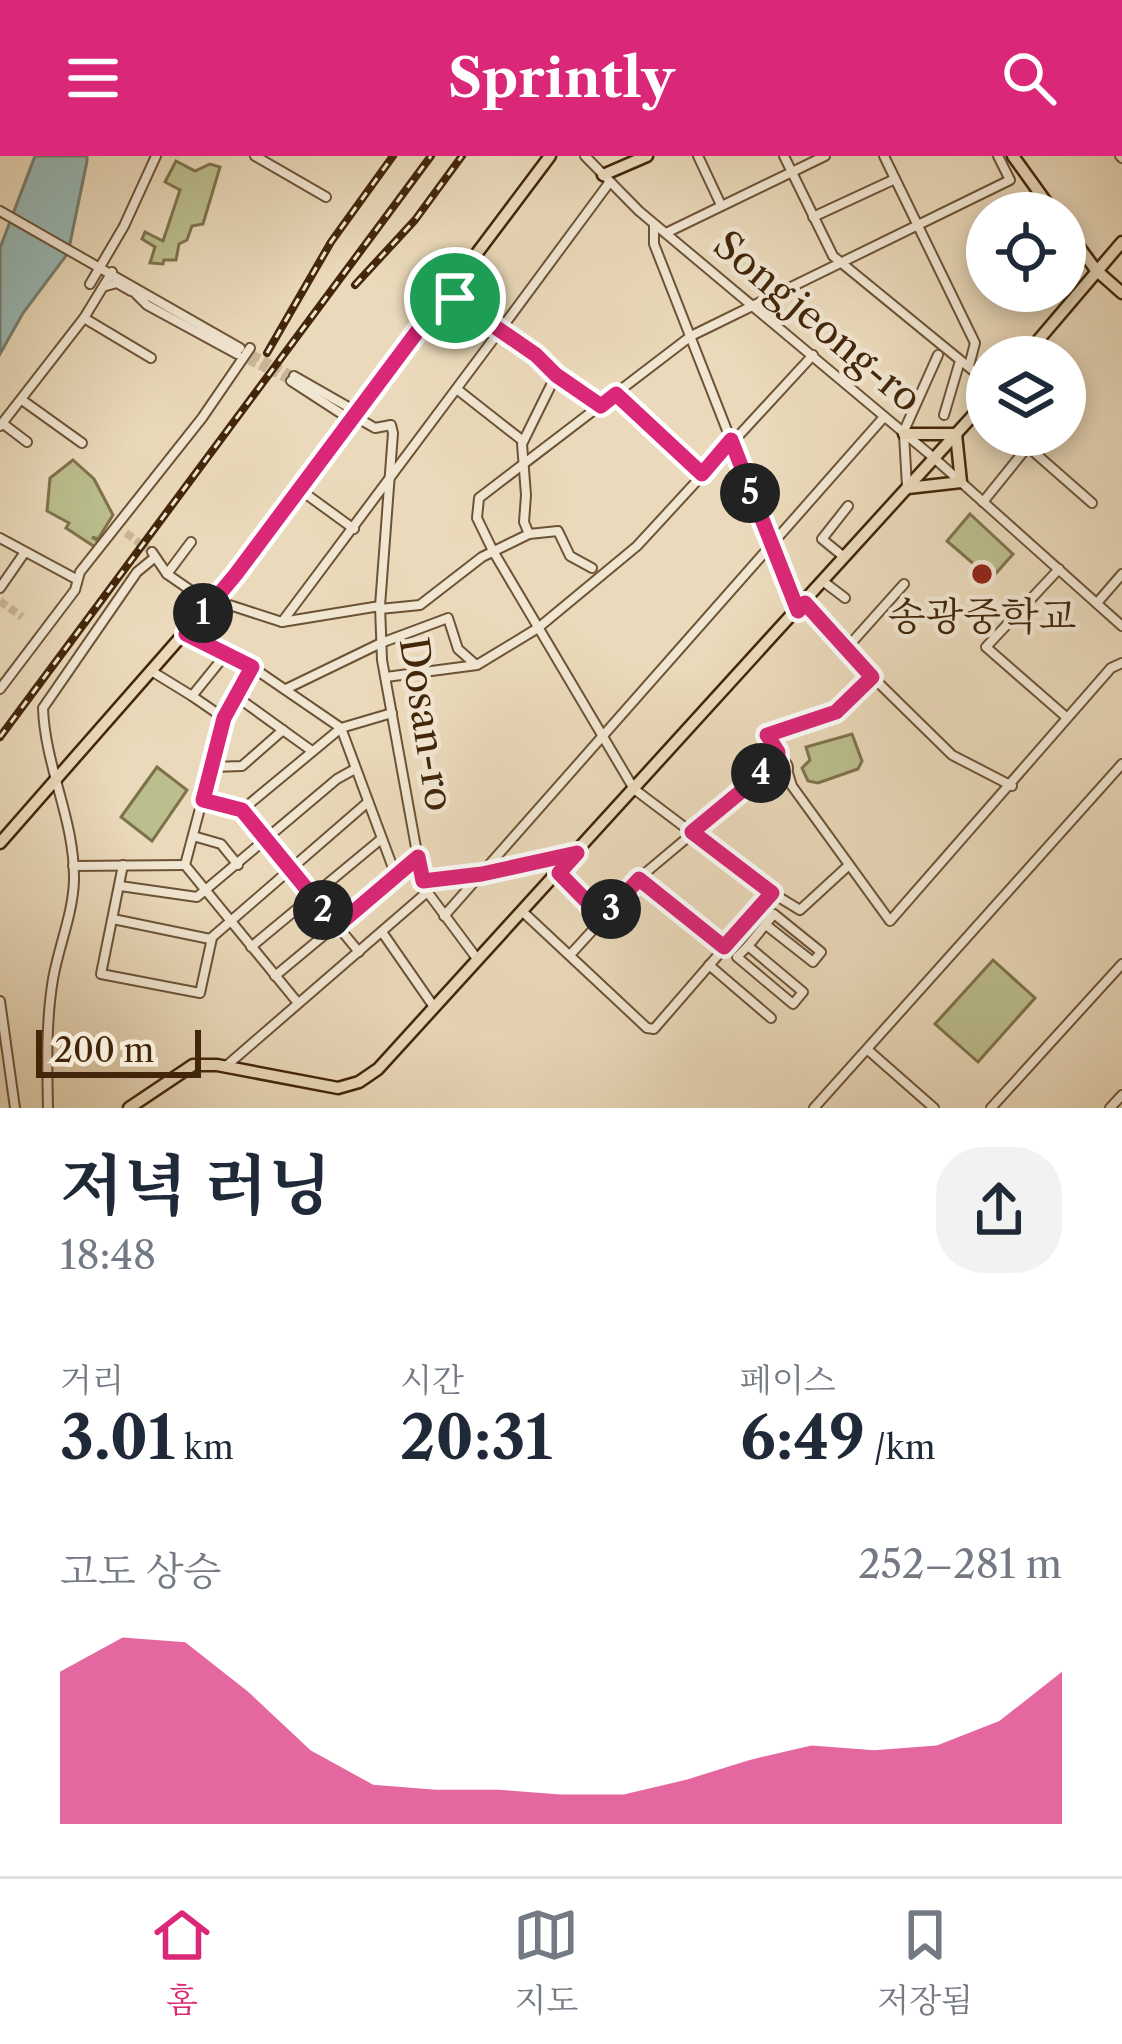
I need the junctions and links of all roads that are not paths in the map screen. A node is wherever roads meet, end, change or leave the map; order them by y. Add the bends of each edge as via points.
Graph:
1 (156, 156) edge
2 (255, 156) edge
3 (550, 156) edge
4 (585, 156) edge
5 (647, 156) edge
6 (698, 156) edge
7 (784, 156) edge
8 (825, 156) edge
9 (884, 156) edge
10 (998, 156) edge
11 (1013, 156) edge
12 (791, 171) junction
13 (606, 179) junction
14 (895, 179) junction
15 (1039, 192) edge
16 (326, 197) dead end
17 (721, 205) junction
18 (0, 211) edge
19 (813, 217) junction
20 (653, 224) junction
21 (915, 225) junction
22 (666, 233) junction
23 (1122, 242) edge
24 (1086, 256) edge
25 (838, 261) junction
26 (95, 264) junction
27 (1096, 270) junction
28 (110, 276) junction
29 (90, 284) dead end
30 (101, 291) junction
31 (131, 291) junction
32 (446, 293) junction
33 (1122, 293) edge
34 (752, 304) junction
35 (84, 318) junction
36 (501, 329) junction
37 (691, 336) junction
38 (1041, 336) edge
39 (242, 353) junction
40 (813, 355) junction
41 (938, 355) dead end
42 (146, 359) dead end
43 (964, 364) junction
44 (556, 375) junction
45 (292, 378) tunnel mouth
46 (458, 390) junction
47 (616, 394) junction
48 (22, 400) junction
49 (601, 406) junction
50 (944, 415) dead end
51 (354, 416) junction
52 (884, 417) junction
53 (966, 423) edge
54 (1, 424) edge
55 (904, 433) junction
56 (956, 434) junction
57 (731, 440) junction
58 (524, 441) junction
59 (27, 442) dead end
60 (82, 442) dead end
61 (1019, 456) edge
62 (1038, 456) edge
63 (934, 458) junction
64 (525, 464) junction
65 (702, 474) junction
66 (392, 478) junction
67 (961, 482) junction
68 (908, 488) junction
69 (299, 489) junction
70 (983, 502) junction
71 (1092, 503) dead end
72 (848, 506) dead end
73 (824, 517) dead end
74 (121, 518) junction
75 (833, 525) junction
76 (354, 529) junction
77 (125, 533) tunnel mouth
78 (529, 535) junction
79 (0, 538) edge
80 (191, 542) dead end
81 (770, 545) junction
82 (493, 551) junction
83 (25, 552) junction
84 (845, 559) junction
85 (592, 568) dead end
86 (1059, 569) junction
87 (167, 574) junction
88 (1122, 574) edge
89 (76, 580) junction
90 (824, 582) junction
91 (904, 584) dead end
92 (0, 588) edge
93 (844, 598) dead end
94 (212, 602) junction
95 (1097, 603) junction
96 (801, 607) junction
97 (380, 608) junction
98 (282, 622) junction
99 (1122, 625) edge
100 (538, 628) junction
101 (186, 634) junction
102 (381, 643) junction
103 (845, 650) junction
104 (226, 654) junction
105 (1122, 661) edge
106 (477, 665) junction
107 (252, 667) junction
108 (153, 672) junction
109 (386, 677) junction
110 (872, 677) junction
111 (0, 689) edge
112 (286, 689) junction
113 (192, 696) junction
114 (237, 697) junction
115 (392, 713) junction
116 (1065, 716) dead end
117 (224, 718) junction
118 (341, 728) junction
119 (283, 730) junction
120 (601, 737) junction
121 (312, 751) junction
122 (776, 763) junction
123 (1122, 764) edge
124 (212, 766) junction
125 (355, 769) junction
126 (53, 782) junction
127 (1012, 786) junction
128 (634, 789) junction
129 (203, 800) junction
130 (368, 802) junction
131 (242, 810) junction
132 (692, 832) junction
133 (193, 836) junction
134 (380, 839) junction
135 (266, 841) junction
136 (0, 843) edge
137 (577, 853) junction
138 (418, 857) junction
139 (849, 864) junction
140 (123, 865) junction
141 (238, 865) junction
142 (74, 866) junction
143 (184, 866) junction
144 (288, 868) junction
145 (559, 873) junction
146 (482, 874) junction
147 (395, 876) junction
148 (639, 879) junction
149 (423, 881) junction
150 (120, 886) junction
151 (206, 891) junction
152 (426, 893) junction
153 (772, 893) junction
154 (311, 896) junction
155 (523, 912) junction
156 (445, 916) junction
157 (603, 918) junction
158 (113, 919) junction
159 (228, 920) junction
160 (766, 925) junction
161 (337, 926) junction
162 (382, 932) junction
163 (212, 938) junction
164 (727, 944) junction
165 (251, 947) junction
166 (746, 948) junction
167 (359, 952) junction
168 (570, 955) junction
169 (478, 961) junction
170 (1122, 964) edge
171 (709, 965) junction
172 (275, 976) junction
173 (0, 1000) edge
174 (298, 1003) junction
175 (434, 1008) junction
176 (771, 1018) dead end
177 (867, 1049) junction
178 (225, 1067) junction
179 (1122, 1095) edge
180 (15, 1108) edge
181 (47, 1108) edge
182 (129, 1108) edge
183 (814, 1108) edge
184 (934, 1108) edge
185 (992, 1108) edge
186 (1110, 1108) edge

1 - 26 street via 124,226
2 - 16 street
3 - 32 main road
4 - 13 street, Songjeong-ro
5 - 13 main road
6 - 17 street
7 - 12 street
8 - 12 street
9 - 14 street
10 - 21 street via 1010,180
11 - 15 main road
12 - 17 street
12 - 19 street
13 - 20 street, Songjeong-ro
13 - 36 street
14 - 19 street
14 - 21 street
17 - 22 street
18 - 26 street
19 - 25 street
20 - 22 street, Songjeong-ro
20 - 37 street
21 - 25 street
21 - 43 street via 975,343
22 - 34 street, Songjeong-ro
23 - 27 main road
24 - 27 main road
25 - 34 street
25 - 43 street
26 - 28 street
26 - 29 street
27 - 33 main road
27 - 38 main road
28 - 30 street
28 - 31 street
28 - 39 street
30 - 31 street via 114,283
30 - 35 street
31 - 39 street
32 - 36 street
32 - 51 main road
34 - 37 street
34 - 40 street, Songjeong-ro
35 - 42 street
35 - 48 street
36 - 44 street
36 - 46 street
37 - 47 street
37 - 57 street
39 - 74 street
40 - 52 street, Songjeong-ro
40 - 57 street
41 - 55 street
43 - 50 street
44 - 49 street
44 - 58 street
45 - 51 street
46 - 58 street
46 - 66 street
47 - 49 street
47 - 65 street
48 - 54 street
48 - 60 street
49 - 64 street
51 - 66 street, Dosan-ro via 375,428 391,425
51 - 69 main road
52 - 55 street, Songjeong-ro
52 - 81 street
53 - 56 main road
54 - 59 street
55 - 56 main road
55 - 63 street, Songjeong-ro
55 - 68 street
56 - 63 main road
56 - 67 main road
57 - 65 street
57 - 81 street
58 - 64 street
61 - 70 street
62 - 71 street
63 - 67 street, Songjeong-ro
63 - 68 main road
64 - 78 street
64 - 82 street via 476,507
65 - 100 street via 628,554
66 - 76 street
66 - 97 street, Dosan-ro
67 - 68 main road
67 - 70 street, Songjeong-ro
68 - 84 main road
69 - 76 street
69 - 94 main road
70 - 86 street, Songjeong-ro
72 - 75 street
73 - 75 street
74 - 77 street
74 - 89 street
75 - 84 street via 822,538
76 - 98 street
78 - 82 street
78 - 85 street via 558,530 570,556
79 - 83 street
80 - 87 street
81 - 96 street
81 - 120 street
82 - 97 street via 420,605
82 - 100 street
83 - 89 street
83 - 92 street
84 - 90 main road
86 - 95 street, Songjeong-ro
86 - 116 street via 986,647
87 - 94 street
87 - 126 street via 153,555 44,704
88 - 95 street
89 - 111 street
90 - 93 street
90 - 96 main road
91 - 103 street
94 - 98 street
94 - 101 main road
95 - 99 street, Songjeong-ro
96 - 103 street
96 - 128 main road
97 - 98 street
97 - 102 street, Dosan-ro
100 - 106 street
100 - 120 street
101 - 104 street
101 - 108 main road
102 - 106 street via 448,618 458,649
102 - 109 street, Dosan-ro
102 - 112 street
103 - 110 street
104 - 107 street
104 - 113 street
105 - 127 street
106 - 109 street
107 - 112 street
107 - 114 street
108 - 113 street
108 - 126 main road
109 - 115 street, Dosan-ro
110 - 122 street via 836,712 767,735
110 - 127 street via 952,755
112 - 118 street
113 - 117 street
114 - 117 street
114 - 119 street
115 - 118 street
115 - 138 street, Dosan-ro
117 - 124 street
118 - 121 street
118 - 125 street
119 - 121 street
119 - 124 street via 242,766
120 - 128 street
120 - 146 street
121 - 131 street
122 - 132 street
122 - 139 street
123 - 177 street
124 - 129 street
125 - 130 street
125 - 135 street
126 - 136 main road
126 - 142 street
127 - 139 street via 890,921
128 - 132 street
128 - 137 main road
129 - 131 street
129 - 133 street
130 - 134 street
130 - 144 street
131 - 135 street
132 - 148 street
132 - 153 street
133 - 141 street via 221,844
133 - 143 street
134 - 147 street
134 - 154 street
135 - 141 street
135 - 144 street
137 - 145 main road
137 - 146 street
138 - 147 street
138 - 149 street, Dosan-ro
139 - 153 street via 800,910
140 - 142 street
140 - 143 street
140 - 150 street
141 - 151 street
142 - 181 street via 52,985
143 - 151 street
144 - 154 street
144 - 159 street
145 - 155 main road
145 - 157 street
146 - 149 street
146 - 156 street
147 - 161 street
148 - 157 street
148 - 164 street
149 - 152 street, Dosan-ro
150 - 151 street via 197,897
150 - 158 street
151 - 159 street
152 - 156 street, Dosan-ro
152 - 162 street
153 - 164 street
154 - 161 street
154 - 165 street
155 - 168 street
155 - 169 main road
156 - 169 street, Dosan-ro
157 - 168 street
158 - 163 street
158 - 163 street via 101,974 193,993 202,988
159 - 163 street
159 - 165 street
160 - 160 street via 774,914 820,952 812,962
160 - 166 street
161 - 167 street
161 - 172 street
162 - 167 street
162 - 175 street
164 - 166 street
164 - 171 street
165 - 172 street
166 - 166 street via 737,957 793,1004 803,992
167 - 174 street
168 - 171 street via 654,1029
169 - 175 main road
170 - 185 street
171 - 176 street
172 - 174 street
173 - 180 street
174 - 178 street
175 - 178 main road via 378,1069 350,1086
177 - 183 street
177 - 184 street
178 - 182 main road via 182,1069
179 - 186 street

